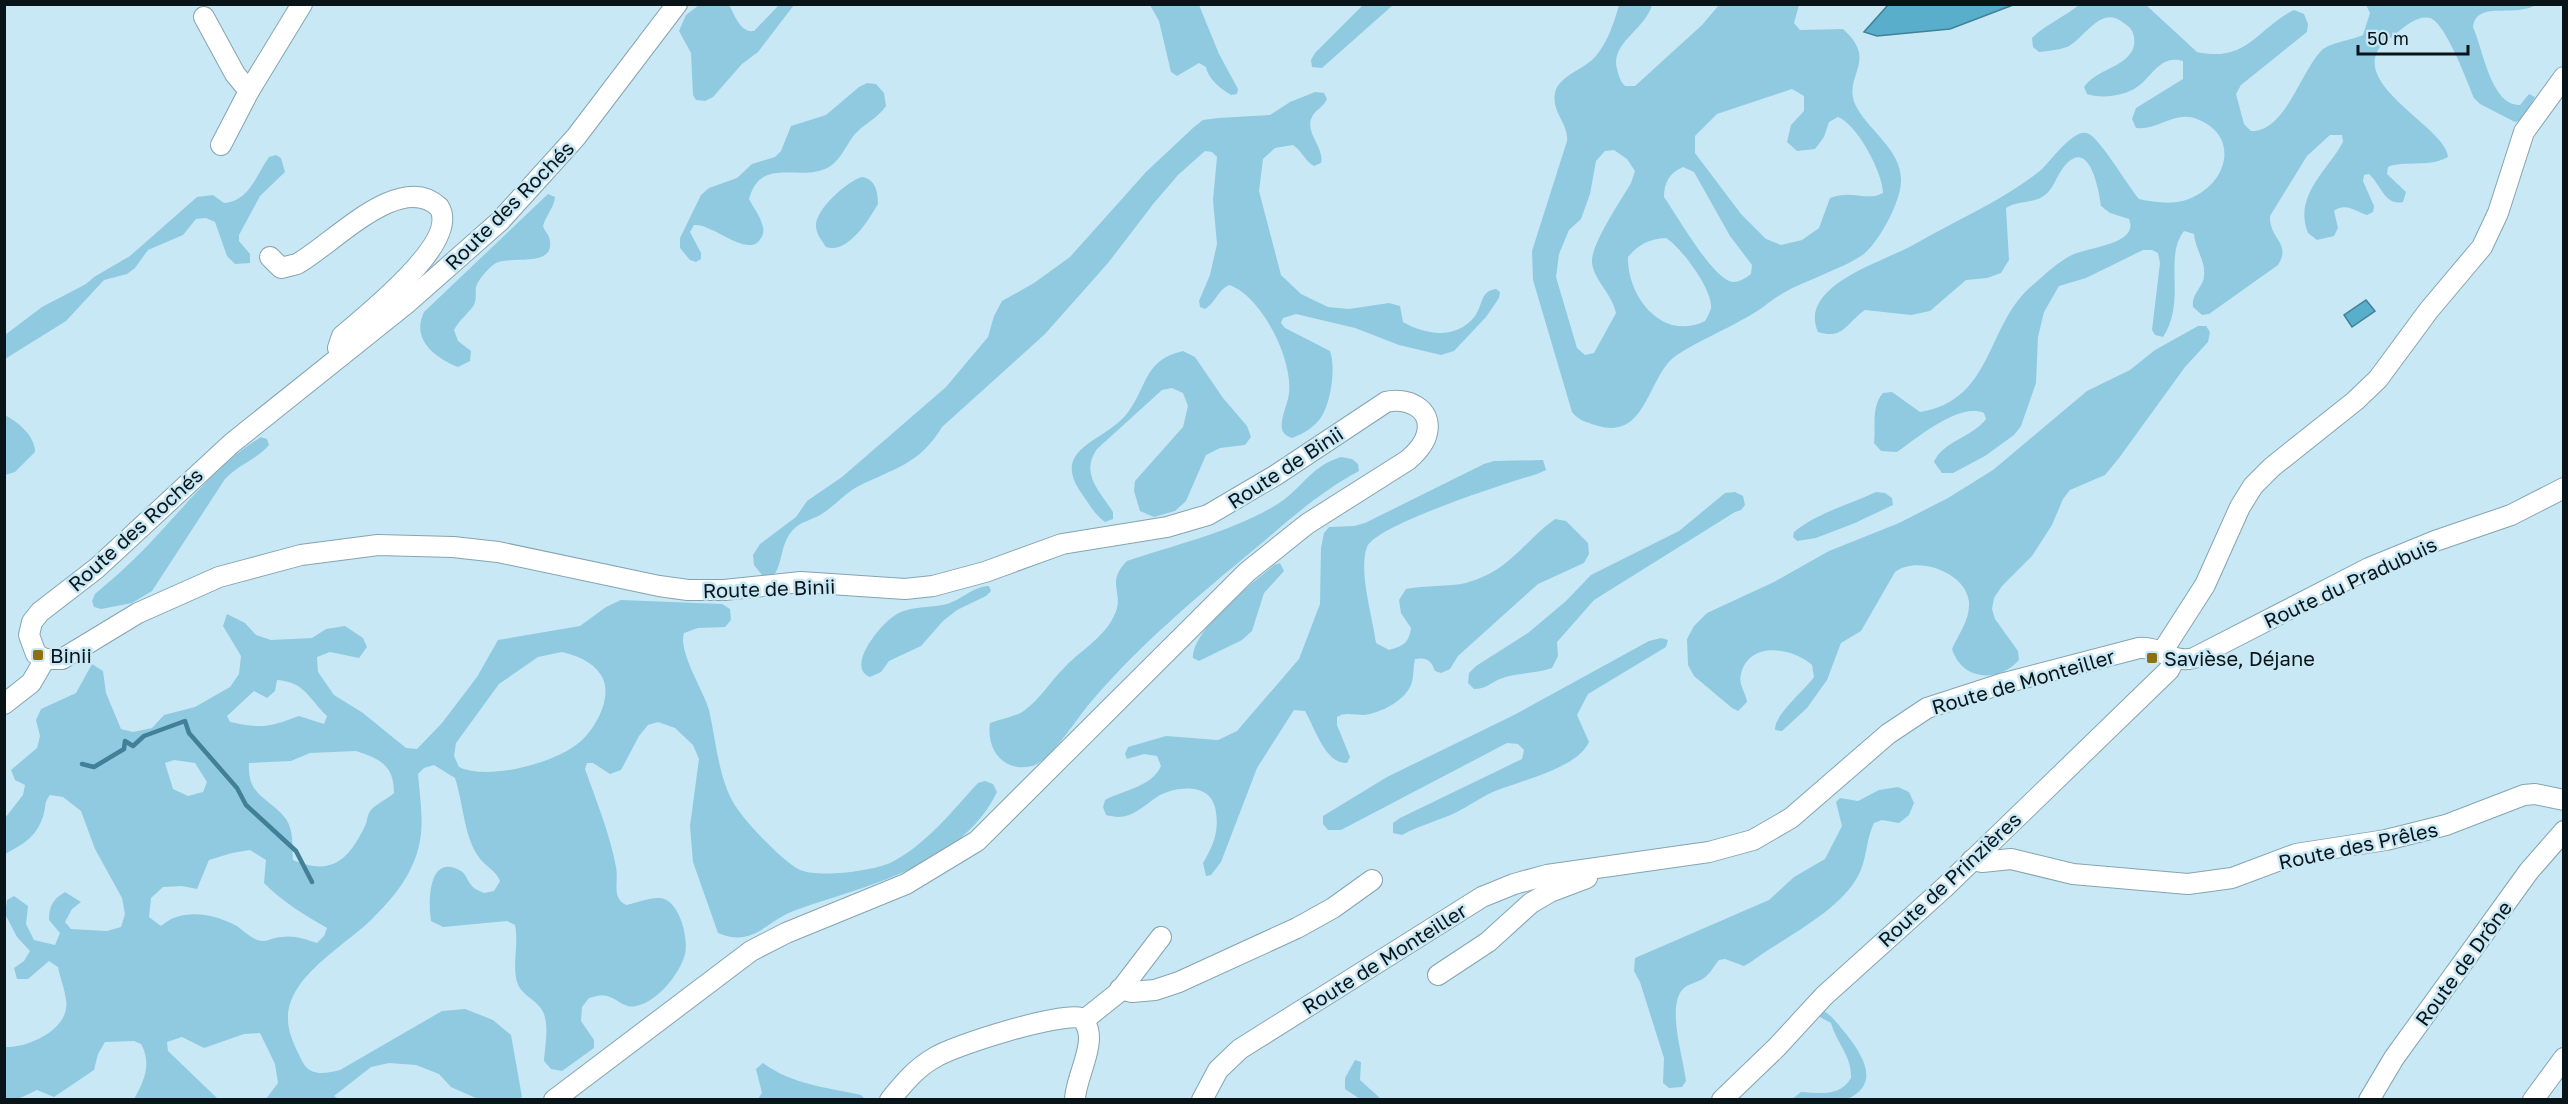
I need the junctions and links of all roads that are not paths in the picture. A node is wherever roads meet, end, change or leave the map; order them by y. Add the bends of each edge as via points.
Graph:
1 (302, 4) edge
2 (677, 4) edge
3 (204, 17) dead end
4 (2564, 77) edge
5 (249, 91) junction
6 (221, 145) dead end
7 (270, 257) dead end
8 (341, 356) junction
9 (2564, 488) edge
10 (2169, 656) junction
11 (45, 659) junction
12 (4, 704) edge
13 (2564, 800) edge
14 (2564, 831) edge
15 (1972, 860) junction
16 (1598, 868) junction
17 (1372, 880) dead end
18 (1161, 937) dead end
19 (1438, 975) dead end
20 (1120, 989) junction
21 (1084, 1020) junction
22 (2564, 1058) edge
23 (554, 1100) edge
24 (890, 1100) edge
25 (1075, 1100) edge
26 (1202, 1100) edge
27 (1722, 1100) edge
28 (2369, 1100) edge
29 (2533, 1100) edge

1 - 5 street
2 - 8 street, Route des Rochés via 576,137 526,194 459,258
3 - 5 street via 235,74
4 - 10 street, Route de Prinzières via 2524,132 2498,213 2482,247 2378,379 2253,486
5 - 6 street
7 - 8 street, Route des Rochés via 281,268 292,266 396,198 423,198 439,207 443,222 440,235 402,283 342,336 338,348
8 - 11 street, Route des Rochés via 232,443 97,568 46,607 32,622 30,644
9 - 10 street, Route du Pradubuis via 2511,515 2378,564 2199,656
10 - 15 street, Route de Prinzières via 2169,670
10 - 16 street, Route de Monteiller via 2151,648 2132,650 1934,704 1888,734 1767,834 1725,849
11 - 12 street via 31,683
11 - 23 street, Route de Binii via 62,659 138,613 219,577 301,555 378,545 498,552 688,590 801,582 905,589 933,586 1062,544 1167,527 1208,515 1386,402 1404,400 1422,411 1427,434 1416,452 1307,524 1246,572 977,841 906,884 751,951
13 - 15 street, Route des Prêles via 2524,795 2446,825 2386,840 2296,854 2232,878 2188,884 2073,874 2011,859
14 - 28 street, Route de Drône via 2529,871 2394,1058
15 - 27 street, Route de Prinzières via 1824,996
16 - 19 street, Route de Monteiller via 1591,877 1530,903 1488,942
16 - 26 street, Route de Monteiller via 1535,878 1472,903 1240,1049 1218,1070
17 - 20 street via 1333,908 1179,982 1155,990
18 - 20 street
20 - 21 street
21 - 24 street via 1062,1017 946,1052 916,1071
21 - 25 street via 1089,1040
22 - 29 street

